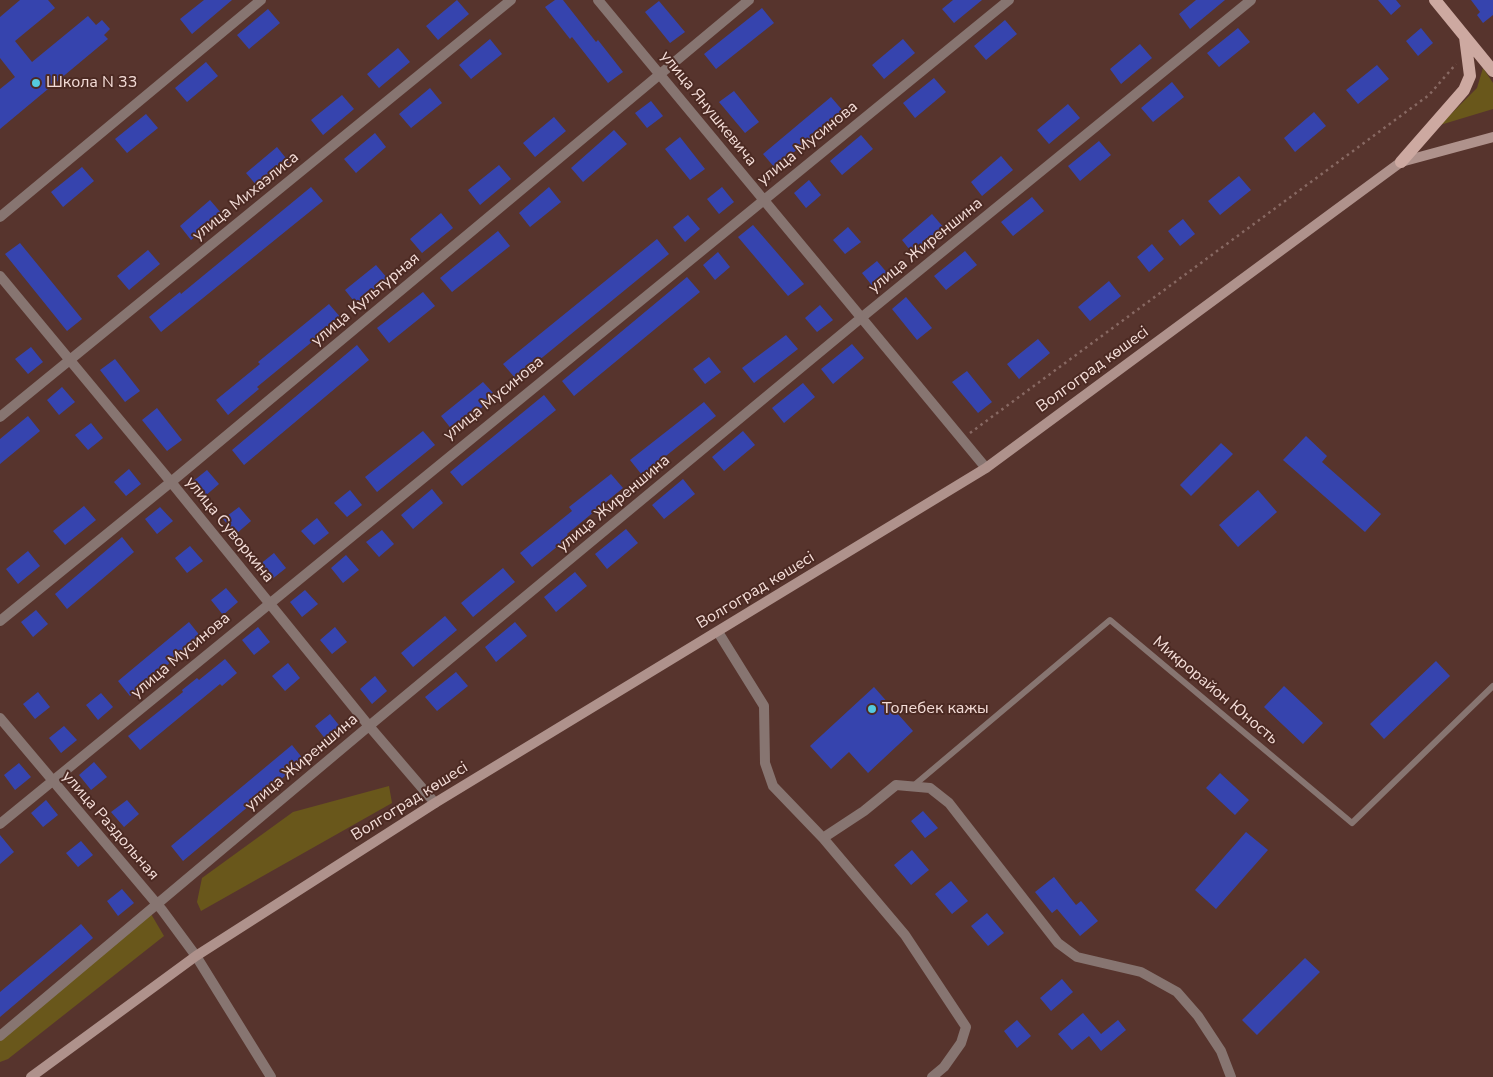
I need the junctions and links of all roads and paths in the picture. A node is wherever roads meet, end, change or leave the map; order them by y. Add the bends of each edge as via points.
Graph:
1 (260, 0) edge
2 (512, 0) edge
3 (598, 0) edge
4 (749, 0) edge
5 (1009, 0) edge
6 (1251, 0) edge
7 (1435, 0) edge
8 (1465, 37) junction
9 (1467, 51) junction
10 (1493, 71) edge
11 (660, 73) junction
12 (1493, 137) edge
13 (1401, 162) junction
14 (763, 200) junction
15 (0, 217) edge
16 (0, 276) edge
17 (861, 318) junction
18 (70, 359) junction
19 (0, 417) edge
20 (963, 438) junction
21 (986, 468) junction
22 (171, 482) junction
23 (268, 603) junction
24 (0, 621) edge
25 (718, 632) junction
26 (1493, 686) edge
27 (0, 718) edge
28 (369, 726) junction
29 (52, 782) junction
30 (911, 788) junction
31 (435, 803) junction
32 (0, 824) edge
33 (823, 838) junction
34 (158, 905) junction
35 (196, 956) junction
36 (0, 1036) edge
37 (31, 1077) edge
38 (271, 1077) edge
39 (932, 1077) edge
40 (1232, 1077) edge

1 - 15 street
2 - 18 street, улица Михаэлиса
3 - 11 street, улица Янушкевича
4 - 11 street, улица Культурная
5 - 14 street, улица Мусинова
6 - 17 street, улица Жиреншина
7 - 8 main road
8 - 9 main road
8 - 10 main road
9 - 13 main road via 1470,76 1464,90
9 - 20 path via 1429,95
11 - 14 street, улица Янушкевича
11 - 22 street, улица Культурная
12 - 13 main road, Волгоград көшесі
13 - 21 main road, Волгоград көшесі
14 - 17 street, улица Янушкевича
14 - 23 street, улица Мусинова
16 - 18 street, улица Суворкина
17 - 20 street, улица Янушкевича
17 - 28 street, улица Жиреншина
18 - 19 street, улица Михаэлиса
18 - 22 street, улица Суворкина
20 - 21 street, улица Янушкевича
21 - 25 main road, Волгоград көшесі
22 - 23 street, улица Суворкина
22 - 24 street, улица Культурная
23 - 28 street, улица Суворкина
23 - 29 street, улица Мусинова
25 - 31 main road, Волгоград көшесі
25 - 33 street via 764,706 764,763 773,786
26 - 30 lane, Микрорайон Юность via 1352,824 1110,620
27 - 29 street, улица Раздольная
28 - 31 street, улица Суворкина
28 - 34 street, улица Жиреншина
29 - 32 street, улица Мусинова
29 - 34 street, улица Раздольная
30 - 33 street via 896,785
30 - 40 street via 930,788 949,802 1058,942 1077,957 1141,972 1177,992 1221,1051
31 - 35 main road, Волгоград көшесі
33 - 39 street via 905,936 966,1028 961,1043 944,1067
34 - 35 street, улица Раздольная
34 - 36 street, улица Жиреншина
35 - 37 main road, Волгоград көшесі
35 - 38 street, улица Раздольная

